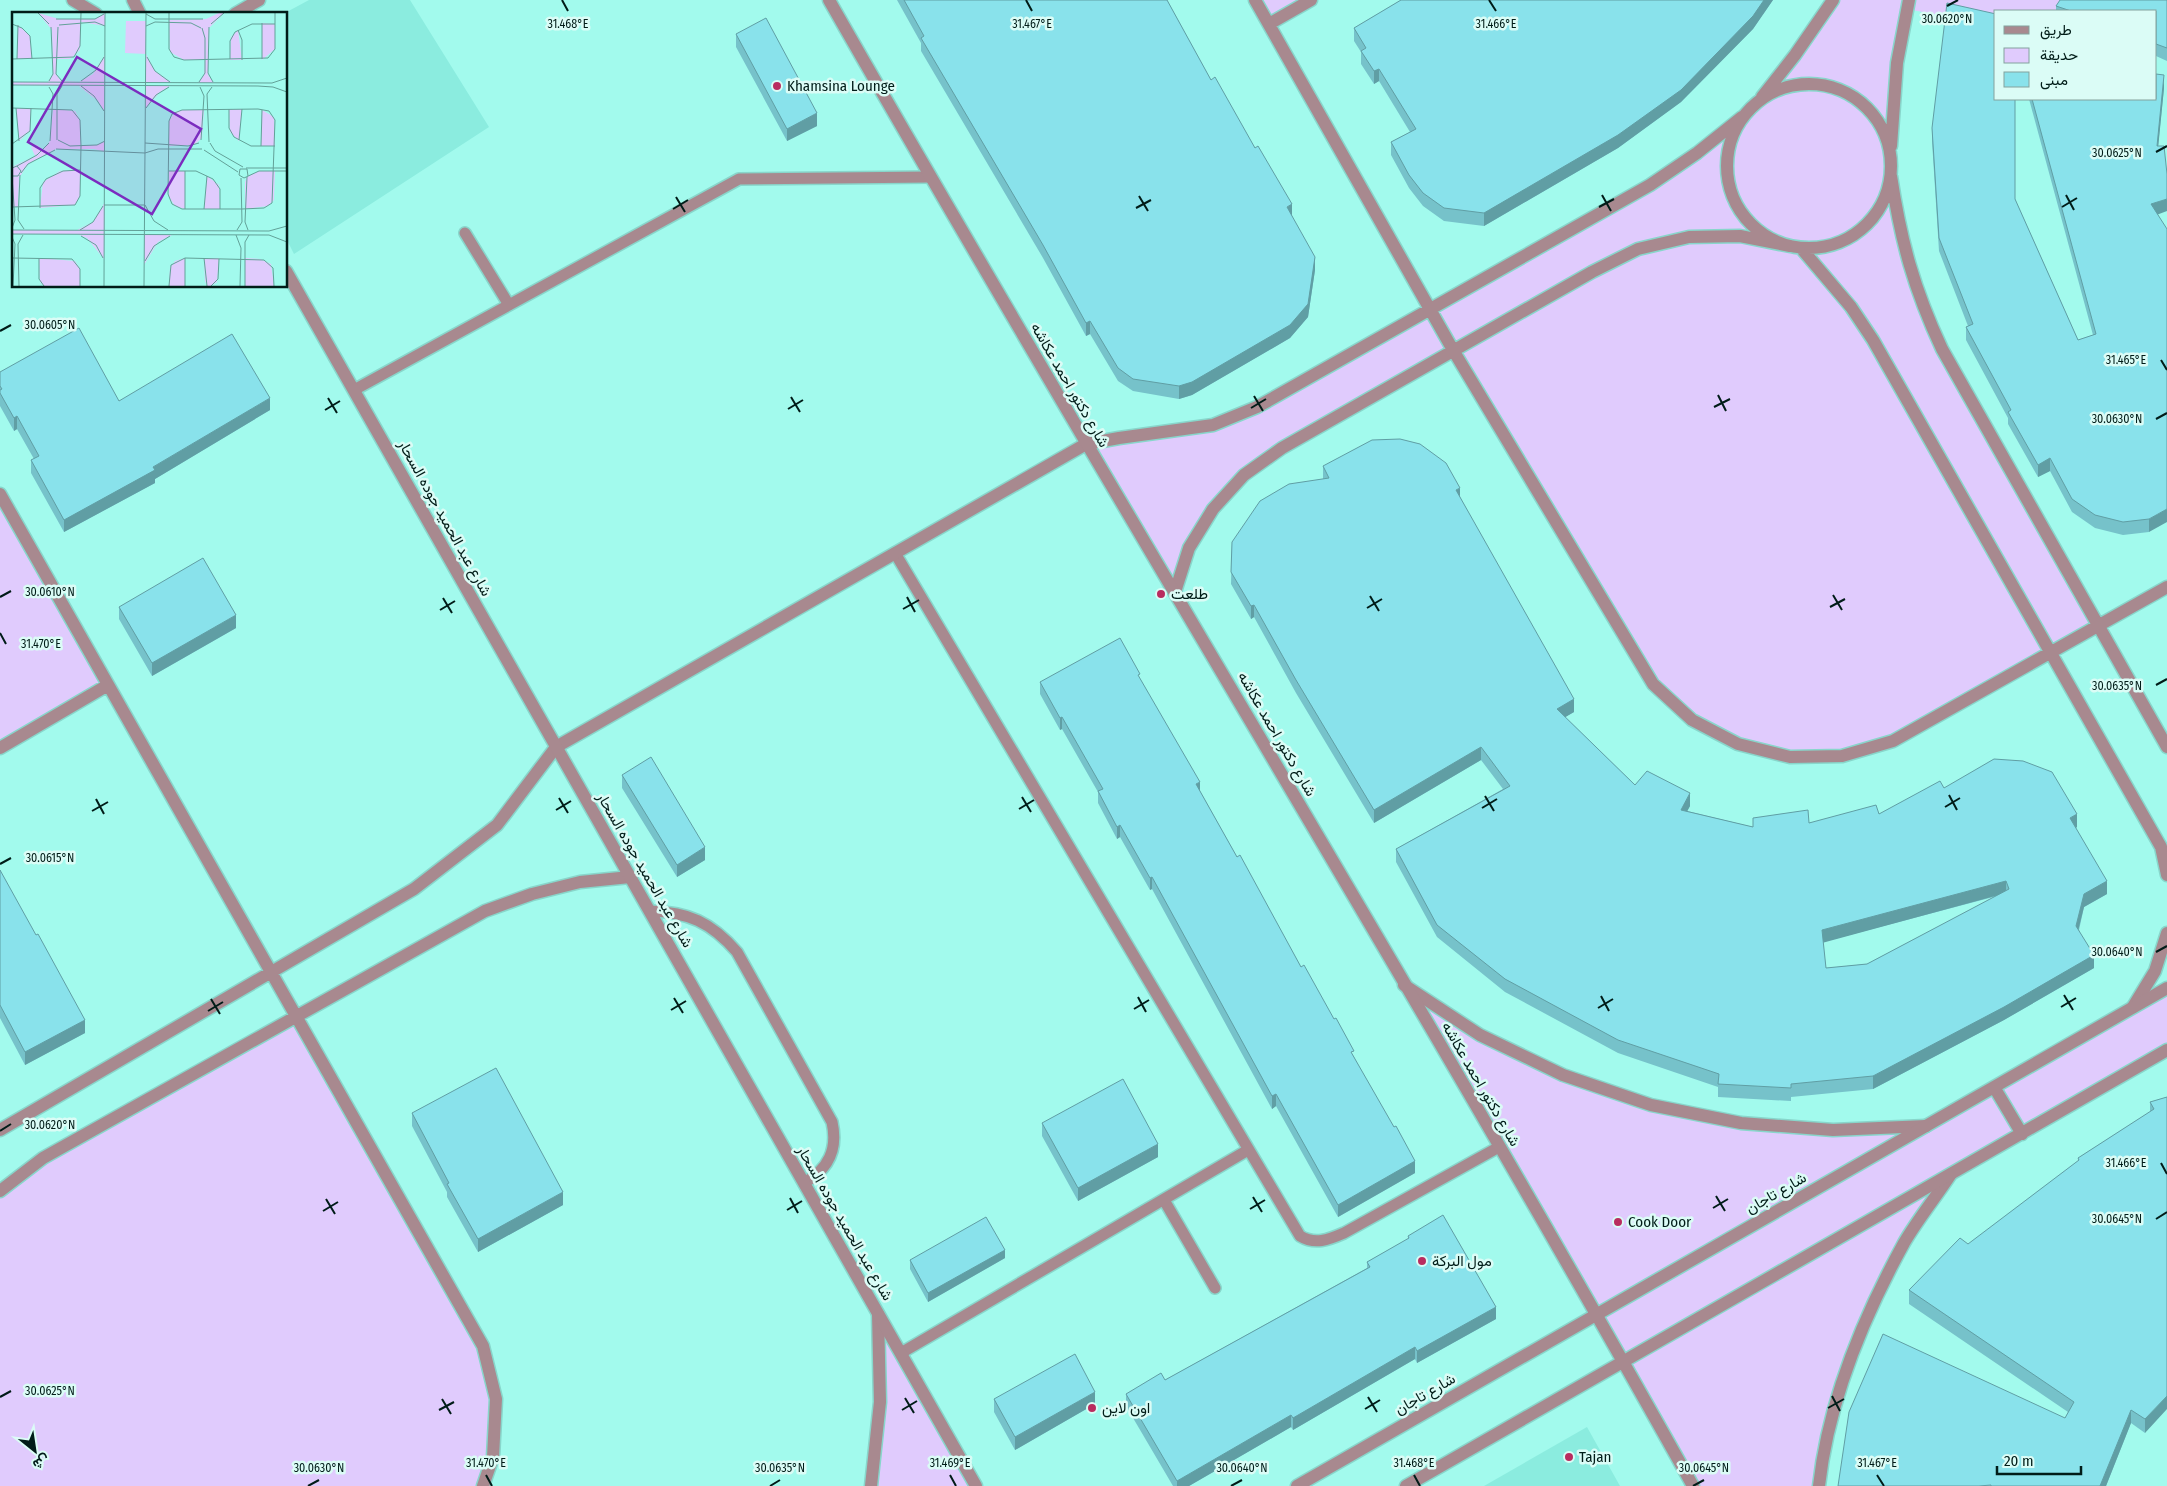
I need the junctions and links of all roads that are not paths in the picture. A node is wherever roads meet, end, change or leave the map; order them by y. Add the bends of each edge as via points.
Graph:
1 (74, 0) edge
2 (133, 0) edge
3 (259, 0) edge
4 (829, 0) edge
5 (1256, 0) edge
6 (1311, 0) edge
7 (1833, 0) edge
8 (1910, 0) edge
9 (93, 12) edge
10 (139, 12) edge
11 (238, 12) edge
12 (1269, 24) junction
13 (1760, 99) junction
14 (1742, 117) junction
15 (1891, 151) junction
16 (1891, 176) junction
17 (930, 177) junction
18 (465, 233) dead end
19 (1795, 247) junction
20 (288, 274) edge
21 (509, 305) junction
22 (1431, 310) junction
23 (1453, 350) junction
24 (354, 390) junction
25 (1086, 444) junction
26 (0, 494) edge
27 (895, 553) junction
28 (2167, 587) edge
29 (1175, 592) junction
30 (2098, 626) junction
31 (2051, 652) junction
32 (108, 685) junction
33 (556, 747) junction
34 (2167, 747) edge
35 (0, 748) edge
36 (2167, 875) edge
37 (630, 877) junction
38 (650, 911) junction
39 (2167, 933) edge
40 (271, 972) junction
41 (1404, 985) junction
42 (2167, 988) edge
43 (2133, 1007) junction
44 (296, 1016) junction
45 (2164, 1053) edge
46 (1994, 1087) junction
47 (1926, 1126) junction
48 (0, 1130) edge
49 (2022, 1134) junction
50 (1499, 1147) junction
51 (1248, 1150) junction
52 (1951, 1174) junction
53 (804, 1184) junction
54 (0, 1191) edge
55 (1164, 1200) junction
56 (1214, 1288) dead end
57 (878, 1314) junction
58 (1597, 1314) junction
59 (901, 1353) junction
60 (1623, 1362) junction
61 (483, 1486) edge
62 (871, 1486) edge
63 (976, 1486) edge
64 (1297, 1486) edge
65 (1406, 1486) edge
66 (1693, 1486) edge
67 (1819, 1486) edge

1 - 9 street
2 - 10 street
3 - 11 street
4 - 17 street, شارع دكتور احمد عكاشه
5 - 12 street
6 - 12 street
7 - 13 street
8 - 15 street via 1897,63
12 - 22 street
13 - 14 street
13 - 15 street via 1790,85 1824,84 1855,96 1878,120
14 - 19 street via 1729,142 1726,168 1731,195 1745,219 1765,236
14 - 22 street via 1650,185
15 - 16 street
16 - 19 street via 1881,206 1860,231 1832,245
16 - 30 street via 1908,266 1942,349
17 - 21 lane via 739,179
17 - 25 street, شارع دكتور احمد عكاشه
18 - 21 lane
19 - 23 street via 1740,236 1689,237 1638,249
19 - 31 street via 1845,300 1873,340
20 - 24 street, شارع عبد الحميد جوده السحار
21 - 24 lane
22 - 23 street
22 - 25 street via 1257,407 1213,425
23 - 29 street via 1282,448 1244,475 1213,509 1189,548
23 - 31 street via 1653,684 1692,720 1738,744 1790,757 1842,756 1885,744
24 - 33 street, شارع عبد الحميد جوده السحار
25 - 27 street
25 - 29 street, شارع دكتور احمد عكاشه
26 - 32 street
27 - 33 street
27 - 51 lane
28 - 30 street
29 - 41 street, شارع دكتور احمد عكاشه
30 - 31 street
30 - 34 street
31 - 36 street via 2161,847
32 - 35 street
32 - 40 street
33 - 37 street, شارع عبد الحميد جوده السحار
33 - 40 street via 497,825 457,858 414,889
37 - 38 street, شارع عبد الحميد جوده السحار
37 - 44 street via 580,882 532,894 485,911
38 - 53 street, شارع عبد الحميد جوده السحار
38 - 53 lane via 689,916 707,924 737,952 832,1122 834,1145 830,1158 824,1168
39 - 43 street via 2156,970
40 - 44 street
40 - 48 street
41 - 47 street via 1480,1035 1563,1075 1650,1105 1741,1123 1805,1128
41 - 50 street, شارع دكتور احمد عكاشه
42 - 43 street, شارع تاجان
43 - 46 street, شارع تاجان
44 - 54 street via 43,1158
44 - 61 street via 483,1346 496,1399 493,1457
45 - 49 street
46 - 47 street, شارع تاجان
46 - 49 street
47 - 58 street, شارع تاجان
49 - 52 street
50 - 51 lane via 1344,1233 1313,1242 1300,1236
50 - 58 street, شارع دكتور احمد عكاشه
51 - 55 lane
52 - 60 street
52 - 67 street via 1905,1242 1868,1315 1840,1392
53 - 57 street, شارع عبد الحميد جوده السحار
55 - 56 lane
55 - 59 lane
57 - 59 street, شارع عبد الحميد جوده السحار
57 - 62 street via 880,1402
58 - 60 street, شارع دكتور احمد عكاشه
58 - 64 street, شارع تاجان
59 - 63 street, شارع عبد الحميد جوده السحار
60 - 65 street
60 - 66 street, شارع دكتور احمد عكاشه

